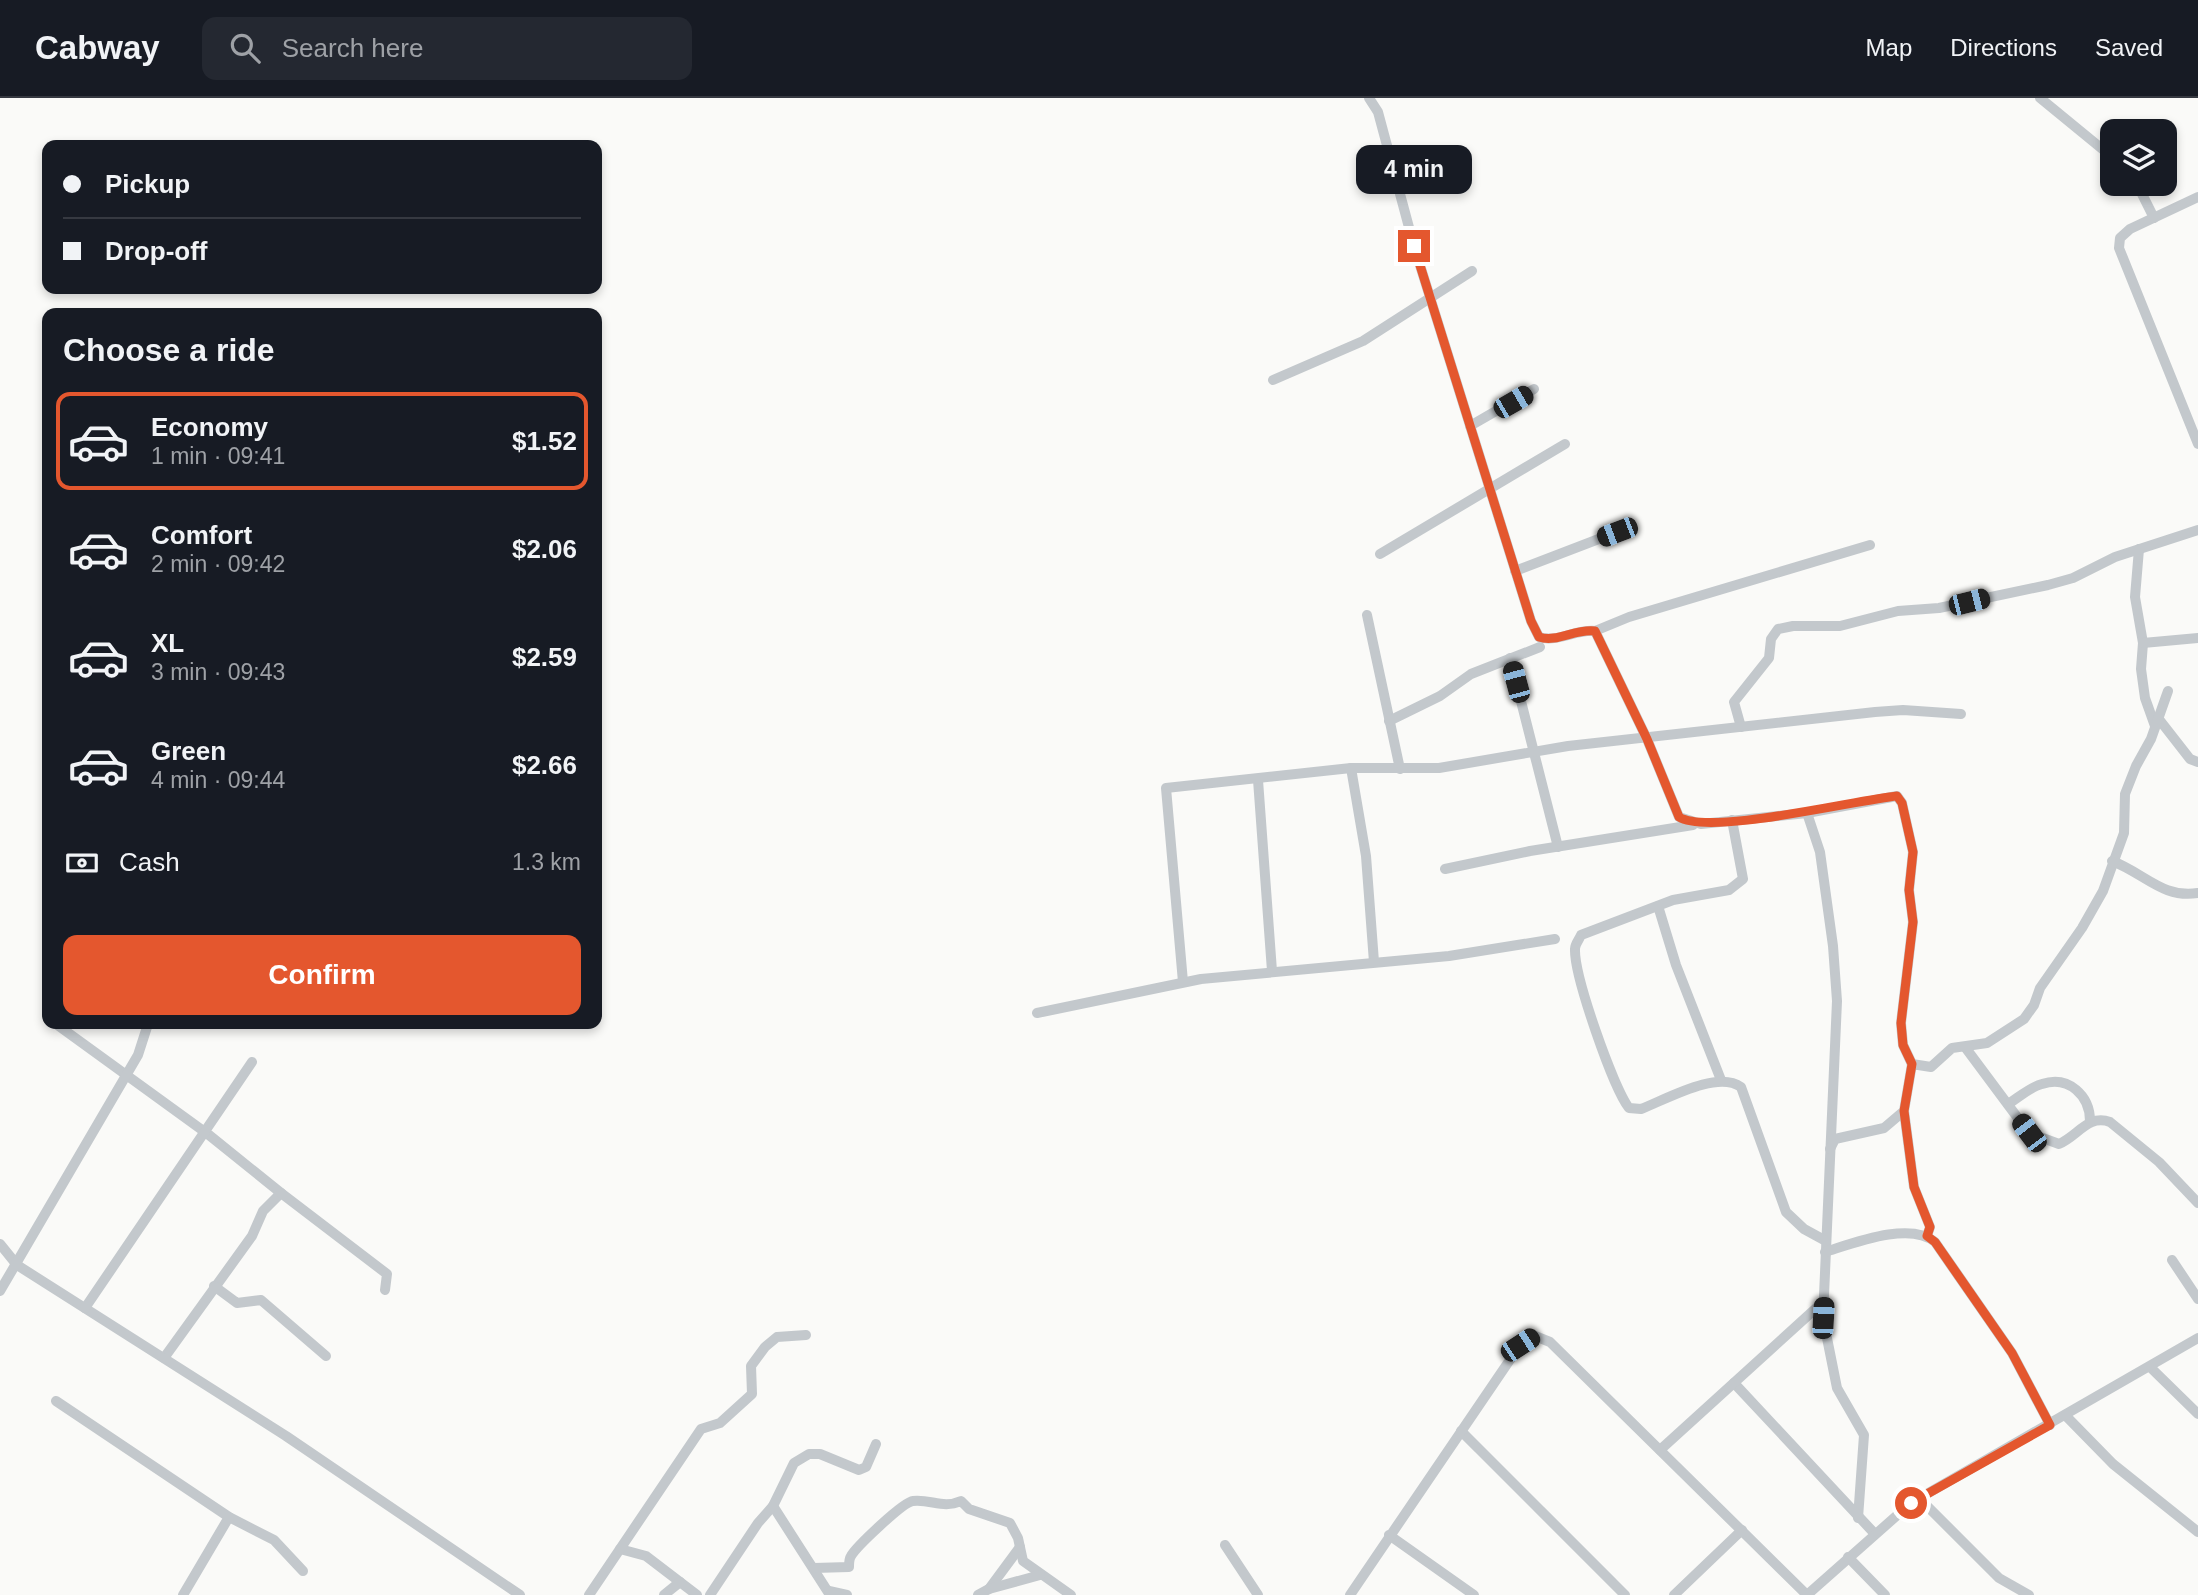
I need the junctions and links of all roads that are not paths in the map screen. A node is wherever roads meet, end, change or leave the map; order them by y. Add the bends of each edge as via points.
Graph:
1 (1369, 98) edge
2 (2040, 98) edge
3 (2100, 147) edge
4 (2143, 196) edge
5 (2198, 197) edge
6 (2154, 218) junction
7 (1472, 271) dead end
8 (1431, 300) junction
9 (1273, 380) dead end
10 (1534, 390) dead end
11 (1471, 426) junction
12 (1565, 444) dead end
13 (2198, 444) edge
14 (1490, 488) junction
15 (2198, 530) edge
16 (1617, 532) dead end
17 (1870, 545) dead end
18 (2139, 549) junction
19 (1380, 554) dead end
20 (1516, 571) junction
21 (1367, 615) dead end
22 (1595, 631) junction
23 (2198, 638) edge
24 (2143, 643) junction
25 (1540, 647) dead end
26 (1510, 658) junction
27 (2168, 691) dead end
28 (1961, 714) dead end
29 (1389, 721) junction
30 (2157, 722) junction
31 (1741, 727) junction
32 (1647, 739) junction
33 (1533, 751) junction
34 (2197, 764) edge
35 (1351, 768) junction
36 (1400, 769) junction
37 (1258, 780) junction
38 (1807, 813) junction
39 (1732, 820) junction
40 (1701, 824) junction
41 (1558, 847) junction
42 (2112, 861) junction
43 (1446, 869) dead end
44 (2198, 893) edge
45 (1658, 906) junction
46 (1555, 939) dead end
47 (1374, 962) junction
48 (1272, 971) junction
49 (1183, 982) junction
50 (1037, 1013) dead end
51 (63, 1029) edge
52 (147, 1029) edge
53 (1965, 1047) junction
54 (252, 1062) dead end
55 (1912, 1064) junction
56 (126, 1075) junction
57 (1721, 1080) junction
58 (2008, 1104) junction
59 (1904, 1111) junction
60 (2090, 1122) junction
61 (205, 1132) junction
62 (1829, 1150) junction
63 (281, 1194) junction
64 (2198, 1203) edge
65 (1927, 1236) junction
66 (0, 1244) edge
67 (1825, 1246) junction
68 (2172, 1260) dead end
69 (17, 1265) junction
70 (214, 1286) junction
71 (385, 1290) dead end
72 (0, 1291) edge
73 (2198, 1299) edge
74 (1824, 1301) junction
75 (85, 1308) junction
76 (806, 1335) dead end
77 (2198, 1338) edge
78 (326, 1356) dead end
79 (164, 1358) junction
80 (2150, 1367) junction
81 (1734, 1383) junction
82 (56, 1402) dead end
83 (2198, 1414) edge
84 (2066, 1416) junction
85 (2050, 1425) junction
86 (1461, 1431) junction
87 (876, 1444) dead end
88 (1660, 1450) junction
89 (1920, 1499) junction
90 (774, 1506) junction
91 (229, 1517) junction
92 (1858, 1518) junction
93 (1742, 1530) junction
94 (2198, 1532) edge
95 (1875, 1534) junction
96 (1389, 1535) junction
97 (1225, 1545) dead end
98 (1020, 1547) junction
99 (620, 1549) junction
100 (1848, 1557) junction
101 (814, 1568) junction
102 (303, 1571) dead end
103 (1040, 1575) junction
104 (680, 1582) junction
105 (987, 1592) edge
106 (829, 1593) edge
107 (183, 1595) edge
108 (520, 1595) edge
109 (589, 1595) edge
110 (664, 1595) edge
111 (697, 1595) edge
112 (710, 1595) edge
113 (847, 1595) edge
114 (978, 1595) edge
115 (1072, 1595) edge
116 (1258, 1595) edge
117 (1350, 1595) edge
118 (1474, 1595) edge
119 (1625, 1595) edge
120 (1674, 1595) edge
121 (1807, 1595) edge
122 (1885, 1595) edge
123 (2029, 1595) edge

1 - 8 street via 1378,112
2 - 3 street
4 - 6 street
5 - 6 street
6 - 13 street via 2130,229 2120,238 2119,248
7 - 8 street
8 - 9 street via 1363,341
8 - 11 street
10 - 11 street
11 - 14 street
12 - 14 street
14 - 19 street
14 - 20 street
15 - 18 street
16 - 20 street
17 - 22 street
18 - 24 street via 2135,597
18 - 31 street via 2048,585 1840,626 1778,629 1771,639 1769,657 1734,702
20 - 22 street via 1539,637 1548,640
21 - 29 street
22 - 32 street
23 - 24 street
24 - 30 street via 2145,698
25 - 26 street
26 - 29 street via 1471,674
26 - 33 street
27 - 30 street
28 - 31 street via 1903,710
29 - 36 street
30 - 34 street
30 - 42 street via 2125,794 2124,833
31 - 32 street
32 - 33 street
32 - 40 street via 1679,817
33 - 36 street via 1439,768
33 - 41 street
35 - 36 street
35 - 37 street
35 - 47 street via 1366,856
37 - 48 street
37 - 49 street via 1166,788
38 - 39 street
38 - 55 street via 1890,796 1897,796 1902,803 1913,852 1909,890 1913,922 1901,1023 1903,1045
38 - 62 street via 1820,852 1837,1001
39 - 40 street
39 - 45 street via 1743,879 1729,890
40 - 41 street
41 - 43 street
42 - 44 street via 2181,896
42 - 53 street via 2098,900 2024,1019 1987,1043
45 - 57 street
45 - 57 street via 1581,935 1574,947 1606,1057 1629,1108 1641,1109
46 - 47 street via 1489,952
47 - 48 street
48 - 49 street
49 - 50 street
51 - 56 street
52 - 56 street
53 - 55 street via 1952,1048 1931,1067
53 - 58 street
54 - 61 street
55 - 59 street
56 - 61 street
56 - 69 street
57 - 67 street via 1741,1087 1786,1212
58 - 60 street via 2029,1133 2059,1144
58 - 60 street via 2042,1084 2059,1083 2074,1087 2085,1098
59 - 62 street via 1884,1128 1835,1139
59 - 65 street via 1914,1187 1930,1227
60 - 64 street via 2101,1119 2119,1127
61 - 63 street
61 - 75 street
62 - 67 street
63 - 70 street via 263,1210 252,1236
63 - 71 street via 387,1274
65 - 67 street via 1913,1233
65 - 85 street via 2012,1353
66 - 69 street
67 - 74 street
68 - 73 street
69 - 72 street
69 - 75 street
70 - 78 street via 237,1303 261,1300
70 - 79 street
74 - 81 street
74 - 92 street via 1823,1318 1837,1388 1864,1435
75 - 79 street
76 - 99 street via 777,1337 765,1347 751,1366 752,1394 720,1423 701,1429
77 - 80 street
79 - 108 street
80 - 83 street
80 - 84 street
81 - 88 street
81 - 92 street
82 - 91 street
84 - 85 street
84 - 94 street via 2113,1464
85 - 89 street
86 - 88 street via 1520,1345 1535,1336 1550,1342
86 - 96 street
86 - 119 street
87 - 90 street via 866,1467 859,1470 820,1454 809,1454 794,1463
88 - 93 street
89 - 95 street
89 - 123 street via 1999,1577
90 - 101 street
90 - 112 street via 758,1522
91 - 102 street via 274,1540
91 - 107 street
92 - 95 street
93 - 120 street
93 - 121 street
95 - 100 street
96 - 117 street
96 - 118 street
97 - 116 street
98 - 101 street via 1010,1523 969,1509 961,1501 949,1506 912,1501 899,1507 851,1556 849,1567
98 - 103 street via 1023,1561
98 - 105 street
99 - 104 street via 646,1556
99 - 109 street
100 - 121 street
100 - 122 street
101 - 106 street
103 - 105 street
103 - 115 street
104 - 110 street
104 - 111 street
105 - 114 street
106 - 113 street

